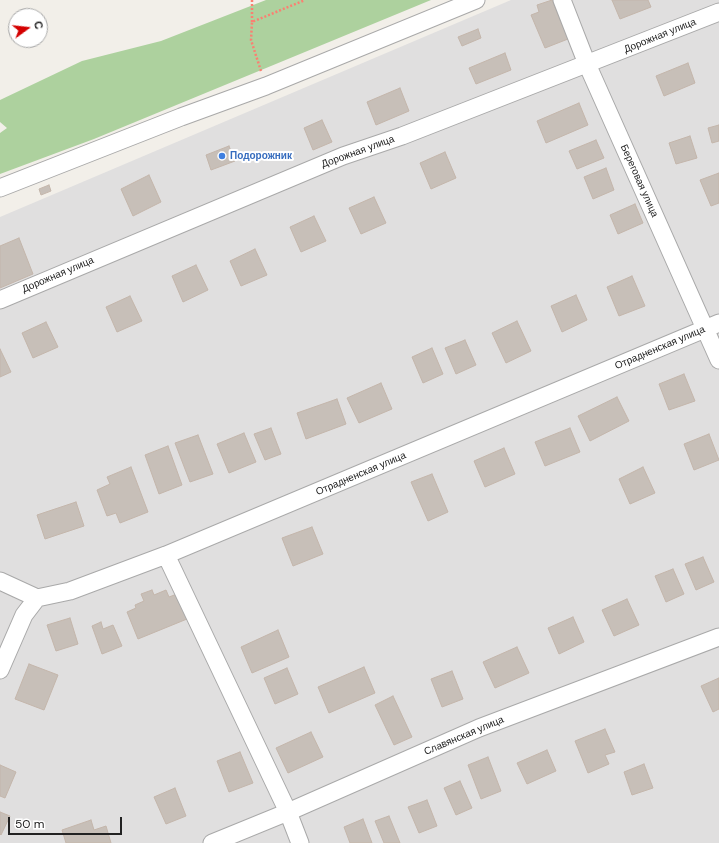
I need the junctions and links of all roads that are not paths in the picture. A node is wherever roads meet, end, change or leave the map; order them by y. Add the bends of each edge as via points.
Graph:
1 (476, 0) edge
2 (562, 0) edge
3 (719, 12) edge
4 (587, 64) junction
5 (0, 188) edge
6 (0, 300) edge
7 (712, 326) edge
8 (719, 360) edge
9 (166, 555) junction
10 (0, 581) edge
11 (38, 598) junction
12 (719, 637) edge
13 (0, 670) edge
14 (288, 812) junction
15 (212, 843) edge
16 (300, 843) edge

1 - 5 street via 266,86
2 - 4 street, Береговая улица
3 - 4 street, Дорожная улица
4 - 6 street, Дорожная улица via 402,136 343,156
4 - 7 street, Береговая улица
7 - 8 street, Береговая улица
7 - 9 street, Отрадненская улица
9 - 11 street, Отрадненская улица via 70,591
9 - 14 street
10 - 11 street
11 - 13 street via 24,614
12 - 14 street, Славянская улица via 479,728
14 - 15 street, Славянская улица
14 - 16 street

